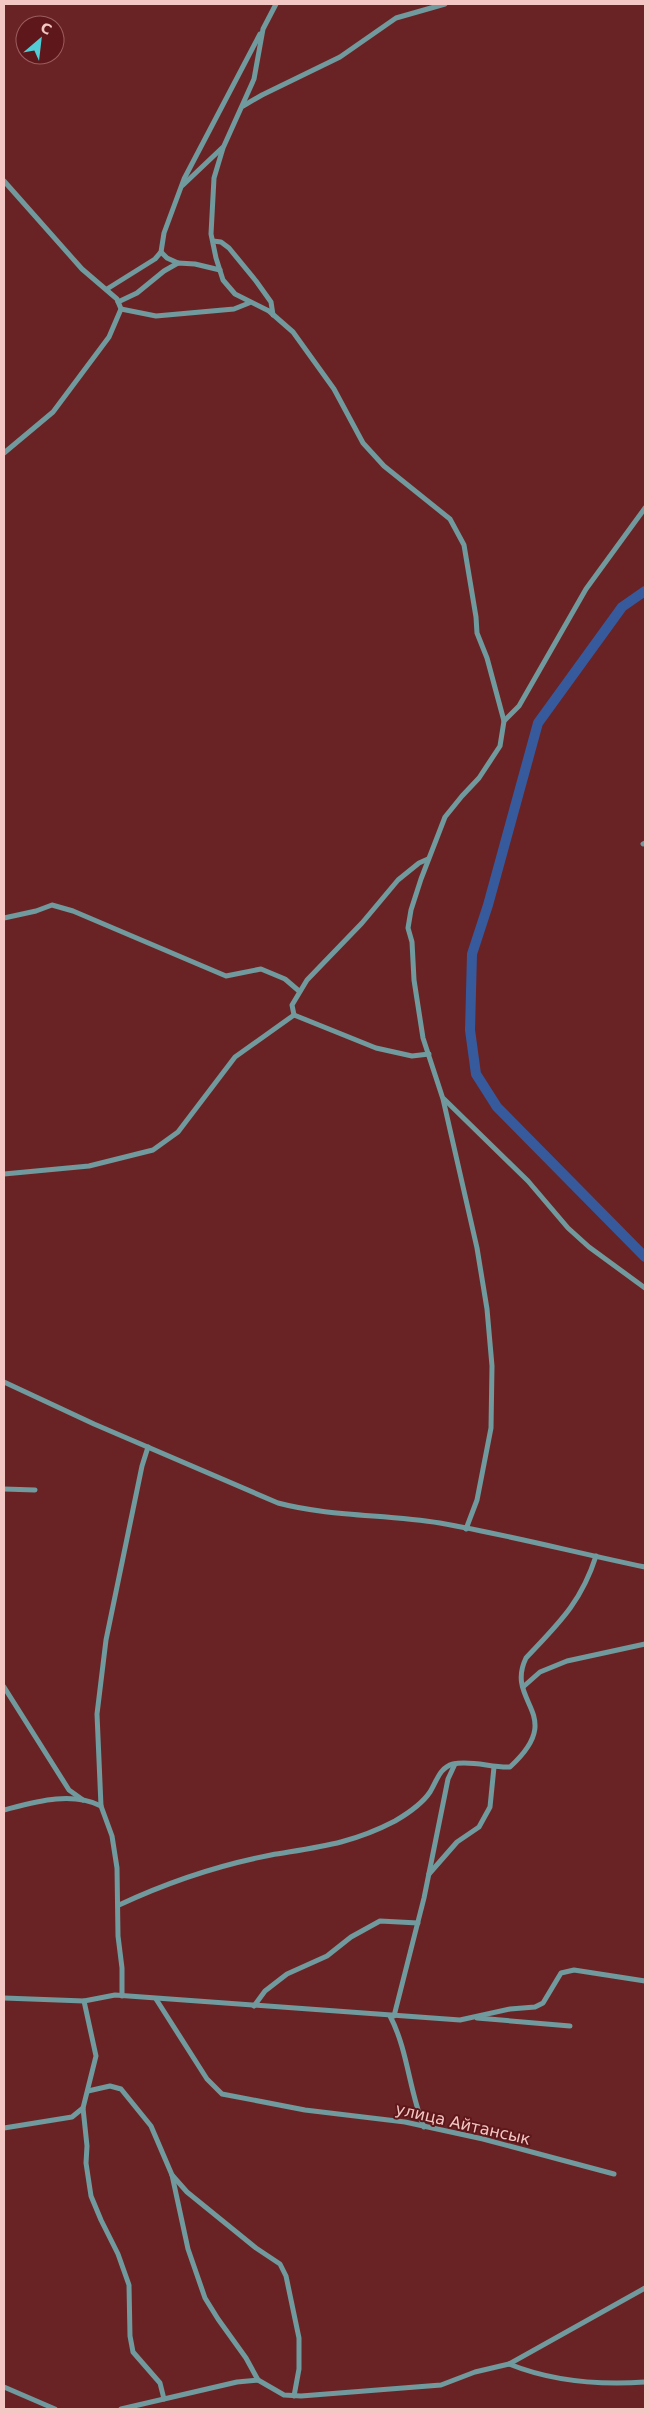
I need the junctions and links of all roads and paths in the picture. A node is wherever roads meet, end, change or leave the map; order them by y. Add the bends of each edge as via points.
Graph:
1 (276, 4) edge
2 (446, 4) edge
3 (264, 29) junction
4 (243, 107) junction
5 (223, 148) junction
6 (4, 181) edge
7 (181, 187) junction
8 (213, 241) junction
9 (161, 252) junction
10 (178, 263) junction
11 (220, 270) junction
12 (107, 289) junction
13 (118, 302) junction
14 (249, 303) junction
15 (121, 309) junction
16 (274, 315) junction
17 (4, 454) edge
18 (645, 508) edge
19 (504, 720) junction
20 (428, 859) junction
21 (4, 918) edge
22 (299, 991) junction
23 (294, 1015) junction
24 (429, 1054) junction
25 (443, 1099) junction
26 (4, 1174) edge
27 (645, 1288) edge
28 (4, 1382) edge
29 (148, 1448) junction
30 (4, 1489) edge
31 (35, 1490) dead end
32 (466, 1529) junction
33 (596, 1556) junction
34 (645, 1567) edge
35 (645, 1644) edge
36 (4, 1687) edge
37 (523, 1687) junction
38 (455, 1764) junction
39 (494, 1767) junction
40 (83, 1800) junction
41 (102, 1806) junction
42 (4, 1810) edge
43 (428, 1874) junction
44 (119, 1905) junction
45 (418, 1923) junction
46 (645, 1982) edge
47 (122, 1996) junction
48 (4, 1998) edge
49 (156, 1999) junction
50 (84, 2001) junction
51 (254, 2006) junction
52 (392, 2016) junction
53 (471, 2018) junction
54 (570, 2026) dead end
55 (88, 2091) junction
56 (83, 2108) junction
57 (424, 2127) junction
58 (4, 2128) edge
59 (614, 2174) dead end
60 (172, 2175) junction
61 (645, 2288) edge
62 (509, 2364) junction
63 (258, 2380) junction
64 (645, 2382) edge
65 (4, 2386) edge
66 (294, 2396) junction
67 (164, 2398) junction
68 (55, 2409) edge
69 (121, 2409) edge

1 - 3 street
2 - 4 street via 396,18 340,57
3 - 4 street via 254,79
3 - 7 street
4 - 5 street
5 - 7 street
5 - 8 street via 214,178
6 - 12 street via 82,269
7 - 9 street via 164,233
8 - 11 street
8 - 16 street via 229,248 271,302
9 - 10 street
9 - 12 street
10 - 11 street
10 - 13 street via 164,270 137,293
11 - 14 street via 234,294
12 - 13 street
13 - 15 street
14 - 15 street via 234,309 156,316
14 - 16 street
15 - 17 street via 109,337 53,412
16 - 19 street via 293,332 334,390 363,443 384,466 450,519 464,545 477,633
18 - 19 street via 586,589 519,706
19 - 20 street via 500,746 479,778 445,817
20 - 22 street via 398,880
20 - 24 street via 408,928 423,1038
21 - 22 street via 52,905 226,976 261,969 285,979
22 - 23 street via 292,1005
23 - 24 street via 376,1048 412,1056
23 - 26 street via 235,1057 178,1132 153,1150 89,1166
24 - 25 street
25 - 27 street via 528,1181 568,1228
25 - 32 street via 477,1248 492,1366 491,1428 477,1500
28 - 29 street
29 - 32 street via 296,1508 392,1517
29 - 41 street via 106,1640 97,1714
30 - 31 street
32 - 33 street
33 - 34 street
33 - 37 street via 582,1591 567,1615 526,1658 522,1666
35 - 37 street via 567,1661 540,1672
36 - 40 street via 68,1790
37 - 39 street via 537,1723 532,1741 510,1767
38 - 39 street
38 - 43 street via 448,1779
38 - 44 street via 442,1770 430,1793 415,1807 359,1837 337,1845 230,1865 178,1881
39 - 43 street via 490,1807 479,1827 457,1842
40 - 41 street
40 - 42 street via 57,1798
41 - 44 street via 118,1868
43 - 45 street
44 - 47 street
45 - 51 street via 380,1921 351,1937 328,1956 287,1974 265,1991
45 - 52 street
46 - 53 street via 574,1970 561,1973 543,2002 535,2007
47 - 49 street
47 - 50 street
48 - 50 street
49 - 51 street
49 - 57 street, улица Айтансык via 214,2088 222,2094
50 - 55 street via 96,2056
51 - 52 street via 319,2008
52 - 53 street
52 - 57 street via 400,2034 414,2103
53 - 54 street
55 - 56 street
55 - 60 street via 110,2086 121,2089 151,2126
56 - 58 street via 72,2117
56 - 67 street via 91,2196 129,2284 133,2352 160,2383
57 - 59 street, улица Айтансык via 483,2139
60 - 63 street via 188,2249 205,2298
60 - 66 street via 188,2192 280,2264 286,2276 298,2338 299,2369
61 - 62 street
62 - 64 street via 530,2373 558,2377 600,2382
62 - 66 street via 441,2385
63 - 66 street via 284,2395
63 - 67 street
65 - 68 street
67 - 69 street

